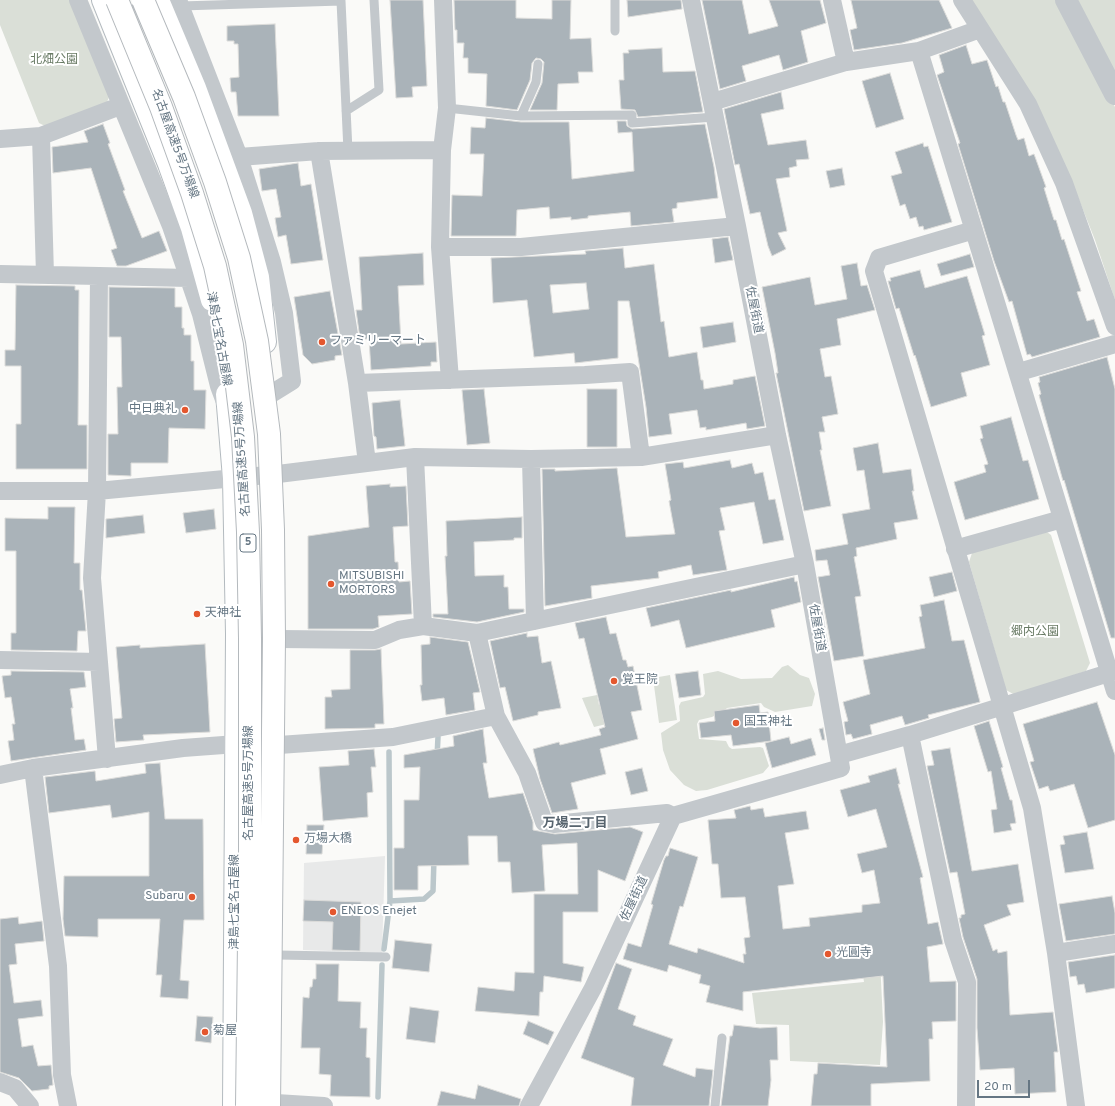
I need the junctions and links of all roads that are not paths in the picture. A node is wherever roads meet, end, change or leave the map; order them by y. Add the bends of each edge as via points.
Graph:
1 (78, 0) edge
2 (103, 0) edge
3 (117, 0) edge
4 (143, 0) edge
5 (374, 0) edge
6 (443, 0) edge
7 (615, 0) edge
8 (690, 0) edge
9 (832, 0) edge
10 (962, 0) edge
11 (1066, 0) edge
12 (175, 1) edge
13 (980, 29) junction
14 (615, 31) dead end
15 (919, 51) junction
16 (846, 62) junction
17 (538, 64) dead end
18 (1115, 94) edge
19 (120, 106) junction
20 (447, 108) junction
21 (713, 109) junction
22 (346, 110) junction
23 (521, 116) junction
24 (40, 136) junction
25 (0, 139) edge
26 (442, 150) junction
27 (319, 151) junction
28 (348, 151) junction
29 (239, 157) junction
30 (737, 226) junction
31 (974, 230) junction
32 (440, 247) junction
33 (0, 274) edge
34 (45, 275) junction
35 (99, 276) junction
36 (189, 278) junction
37 (1115, 326) edge
38 (1115, 344) edge
39 (1019, 372) junction
40 (450, 380) junction
41 (357, 383) junction
42 (271, 394) junction
43 (230, 414) junction
44 (777, 435) junction
45 (415, 457) junction
46 (641, 457) junction
47 (531, 458) junction
48 (367, 463) junction
49 (278, 474) junction
50 (234, 478) junction
51 (97, 490) junction
52 (0, 491) edge
53 (1062, 519) junction
54 (955, 549) junction
55 (805, 564) junction
56 (535, 621) junction
57 (423, 626) junction
58 (477, 633) junction
59 (280, 639) junction
60 (0, 660) edge
61 (99, 662) junction
62 (1112, 672) edge
63 (1115, 691) edge
64 (1002, 706) junction
65 (496, 716) junction
66 (910, 735) junction
67 (237, 744) junction
68 (279, 745) junction
69 (839, 755) junction
70 (107, 759) junction
71 (33, 768) junction
72 (0, 775) edge
73 (673, 816) junction
74 (1115, 944) edge
75 (1056, 953) junction
76 (278, 955) junction
77 (386, 957) dead end
78 (722, 1038) dead end
79 (0, 1082) edge
80 (274, 1105) edge
81 (534, 1105) edge
82 (30, 1106) edge
83 (68, 1106) edge
84 (234, 1106) edge
85 (248, 1106) edge
86 (324, 1106) edge
87 (715, 1106) edge
88 (966, 1106) edge
89 (1076, 1106) edge

1 - 19 street
2 - 43 main road, 津島七宝名古屋線 via 153,122 192,228 209,286 222,352
3 - 85 main road, 名古屋高速5号万場線 / 5, bridge via 161,107 215,266 232,346 242,430 248,532 250,647
4 - 80 main road, 名古屋高速5号万場線 / 5, bridge via 184,97 239,258 256,341 269,434 274,639
5 - 22 lane via 379,90
6 - 20 street
7 - 14 lane
8 - 21 street, 佐屋街道
9 - 16 street
10 - 13 street
11 - 18 street
12 - 22 lane via 342,1
12 - 29 street
12 - 42 main road via 196,88 241,213 258,277
13 - 15 street
13 - 37 street via 1028,104 1064,183
15 - 16 street
15 - 31 street
16 - 21 street
17 - 23 lane via 536,82
19 - 24 street
19 - 36 street via 171,226
20 - 23 lane
20 - 26 street
21 - 23 lane via 632,124 632,115
21 - 30 street, 佐屋街道
22 - 28 lane
24 - 25 street
24 - 34 street
26 - 28 street
26 - 32 street
27 - 28 street
27 - 29 street
27 - 41 street
29 - 42 street via 272,262 284,313 292,381
30 - 32 street via 521,247
30 - 44 street, 佐屋街道
31 - 39 street
31 - 54 street via 879,258 874,271
32 - 40 street
33 - 34 street
34 - 35 street
35 - 36 street
35 - 51 street
36 - 43 street via 219,386
38 - 39 street
39 - 53 street
40 - 41 street
40 - 46 street via 630,372
41 - 48 street
42 - 49 main road via 276,428
43 - 50 main road, 津島七宝名古屋線
44 - 46 street
44 - 55 street, 佐屋街道
45 - 47 street
45 - 48 street
45 - 57 street
46 - 47 street
47 - 56 street
48 - 49 street
49 - 50 street
49 - 59 main road via 281,555
50 - 51 street
50 - 67 main road, 津島七宝名古屋線
51 - 52 street
51 - 61 street via 92,578
53 - 54 street
53 - 62 street
54 - 64 street
55 - 56 street
55 - 69 street, 佐屋街道
56 - 58 street
57 - 58 street
57 - 59 street via 399,630 375,640
58 - 65 street
59 - 68 main road
60 - 61 street
61 - 70 street
62 - 63 street
62 - 64 street
64 - 66 street
64 - 75 street via 1032,808
65 - 68 street via 393,737
65 - 73 street via 527,773 544,822 554,824 667,813
66 - 69 street
66 - 88 street via 953,940 967,982
67 - 70 street via 183,748
67 - 84 main road, 津島七宝名古屋線
68 - 76 main road
69 - 73 street, 佐屋街道 via 841,768
70 - 71 street
71 - 72 street
71 - 83 street via 58,966 62,1076
73 - 81 street, 佐屋街道 via 594,988
74 - 75 street
75 - 89 street
76 - 77 lane
76 - 80 main road
78 - 87 lane
79 - 82 street via 15,1088
80 - 86 street

